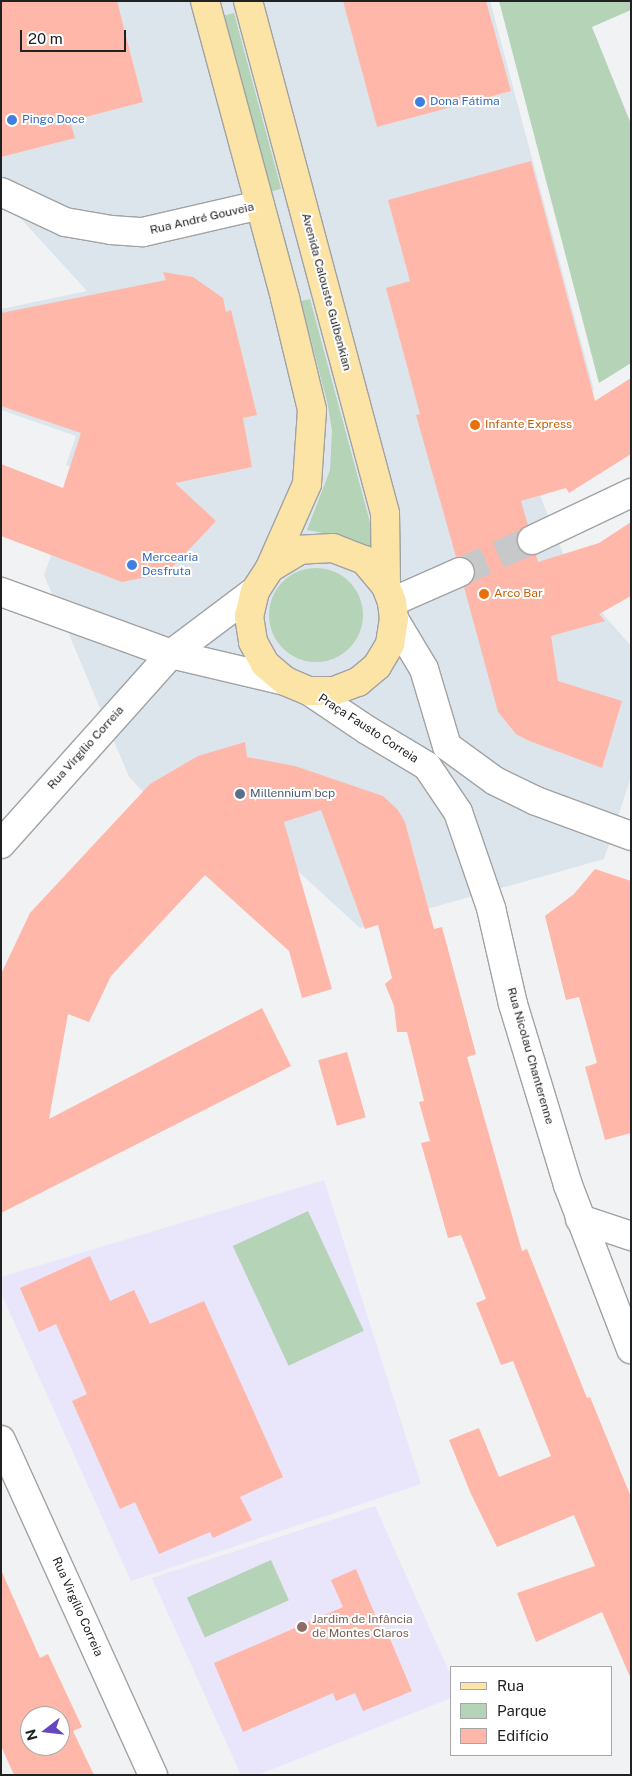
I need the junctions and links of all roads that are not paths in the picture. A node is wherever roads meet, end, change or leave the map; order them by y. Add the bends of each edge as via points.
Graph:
1 (205, 1) edge
2 (248, 1) edge
3 (1, 192) edge
4 (260, 205) junction
5 (631, 494) edge
6 (532, 540) tunnel mouth
7 (270, 568) junction
8 (460, 572) tunnel mouth
9 (255, 591) junction
10 (1, 592) edge
11 (391, 602) junction
12 (171, 654) junction
13 (297, 686) junction
14 (427, 766) joint
15 (631, 836) edge
16 (1, 844) edge
17 (580, 1218) junction
18 (631, 1236) edge
19 (631, 1349) edge
20 (1, 1440) edge
21 (153, 1775) edge

1 - 4 main road
2 - 11 main road, Avenida Calouste Gulbenkian via 385,513
3 - 4 street, Rua André Gouveia via 65,222 144,232
4 - 7 main road via 312,410 307,484
5 - 6 street
7 - 9 main road, Praça Fausto Correia
7 - 11 main road, Praça Fausto Correia via 300,550 333,548 364,560
8 - 11 street
9 - 12 street, Praça Fausto Correia
9 - 13 main road, Praça Fausto Correia via 249,616 253,642 265,664
10 - 12 street
11 - 13 main road, Praça Fausto Correia via 390,644 377,666 358,682 334,691
11 - 15 street, Praça Fausto Correia via 424,669 447,746 504,785 536,801
12 - 13 street, Praça Fausto Correia
12 - 16 street, Rua Virgílio Correia
13 - 14 street, Praça Fausto Correia
14 - 17 street, Rua Nicolau Chanterenne via 458,812 491,908 513,1004
17 - 18 street
17 - 19 street, Rua Nicolau Chanterenne
20 - 21 street, Rua Virgílio Correia

